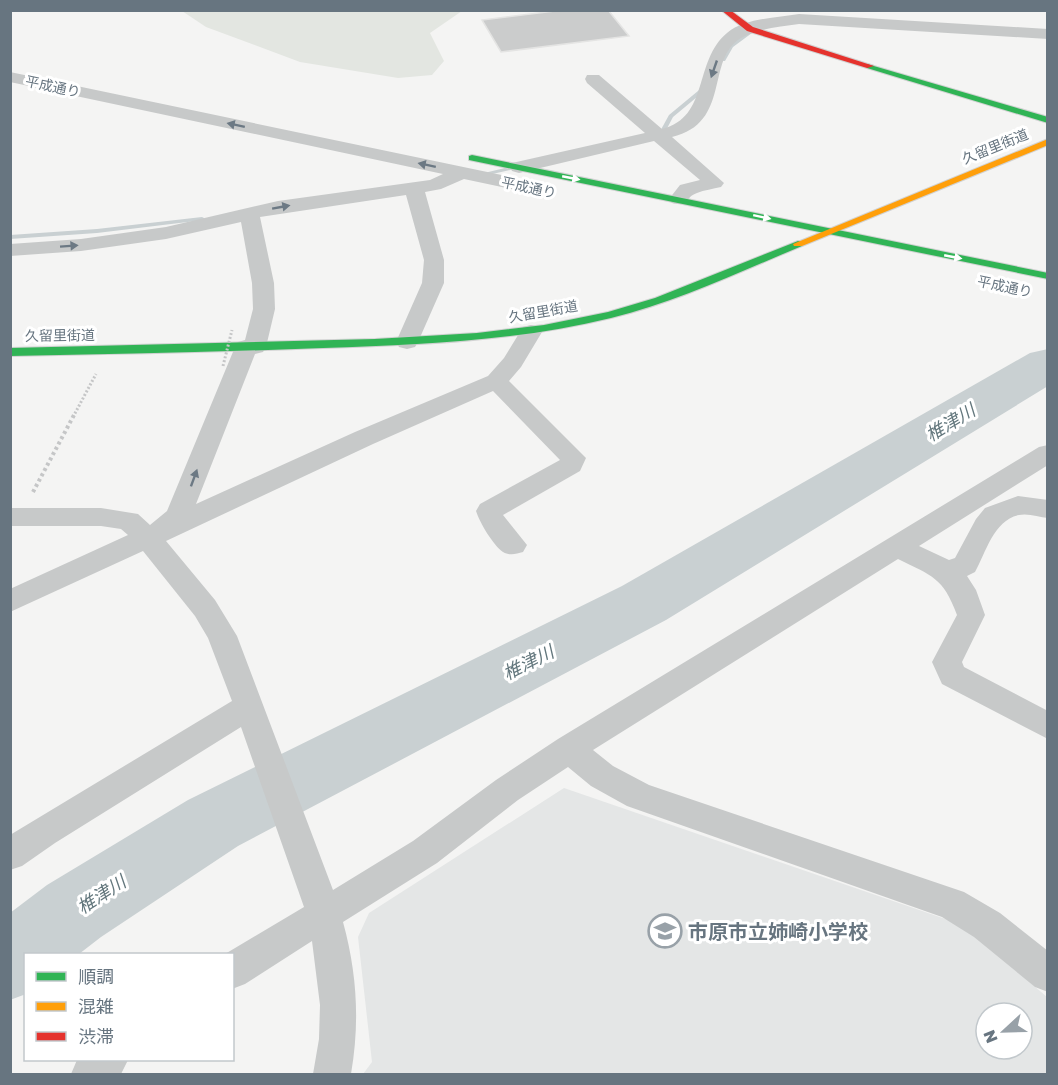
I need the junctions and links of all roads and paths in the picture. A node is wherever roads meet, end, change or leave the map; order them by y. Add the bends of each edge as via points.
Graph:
1 (724, 10) edge
2 (796, 15) edge
3 (750, 28) junction
4 (1047, 34) edge
5 (10, 61) edge
6 (10, 77) edge
7 (593, 79) dead end
8 (1047, 120) edge
9 (660, 136) junction
10 (1047, 142) edge
11 (467, 166) junction
12 (519, 167) junction
13 (531, 187) dead end
14 (414, 189) junction
15 (679, 199) junction
16 (249, 214) junction
17 (828, 232) junction
18 (775, 239) dead end
19 (797, 244) junction
20 (820, 249) dead end
21 (10, 250) edge
22 (1047, 276) edge
23 (531, 332) junction
24 (244, 341) junction
25 (407, 342) junction
26 (10, 352) edge
27 (223, 366) dead end
28 (100, 367) dead end
29 (496, 381) junction
30 (1047, 453) edge
31 (1047, 509) edge
32 (15, 517) edge
33 (148, 538) junction
34 (513, 544) dead end
35 (895, 546) junction
36 (948, 573) junction
37 (10, 601) edge
38 (249, 706) junction
39 (1047, 726) edge
40 (569, 749) junction
41 (10, 855) edge
42 (324, 913) junction
43 (234, 970) edge
44 (1047, 974) edge
45 (106, 1061) edge
46 (90, 1074) edge
47 (332, 1074) edge

1 - 3 main road
2 - 3 street
2 - 4 street
3 - 8 main road
3 -> 9 street via 734,35 721,48 697,117 679,130
5 - 11 street, 平成通り
11 -> 6 street, 平成通り
7 - 9 street
9 - 12 street
9 - 15 street via 714,183 687,189
10 - 17 main road, 久留里街道
11 - 12 main road, 平成通り
11 - 13 street, 平成通り
11 - 14 street via 434,185
12 -> 15 main road, 平成通り
16 -> 14 street via 340,197
14 - 25 street via 434,260 433,283
15 -> 17 main road, 平成通り
21 -> 16 street via 118,241
16 - 24 street via 263,283 264,309
17 - 19 main road, 久留里街道
17 -> 22 main road, 平成通り
18 - 19 main road
19 - 20 main road
19 - 23 main road, 久留里街道 via 664,299
23 - 25 main road, 久留里街道
23 - 29 street
24 - 25 main road, 久留里街道
24 - 26 main road, 久留里街道
24 - 27 path, bridge
33 -> 24 street via 178,517
28 - 32 path
29 - 33 street
29 - 34 street via 573,458 571,465 489,511
30 - 35 street
31 - 36 street via 1018,505 994,515 965,565
32 - 33 street via 101,517 129,521
33 - 37 street
33 - 38 street via 205,608 222,636
35 - 36 street
35 - 40 street
36 - 39 street via 962,590 971,615 947,662 953,675
38 - 41 street
38 - 42 street
40 - 42 street via 425,852
40 - 44 street via 603,776 639,796 952,904 987,925
42 - 43 street
42 - 47 street via 336,964 338,1048
45 - 46 street

